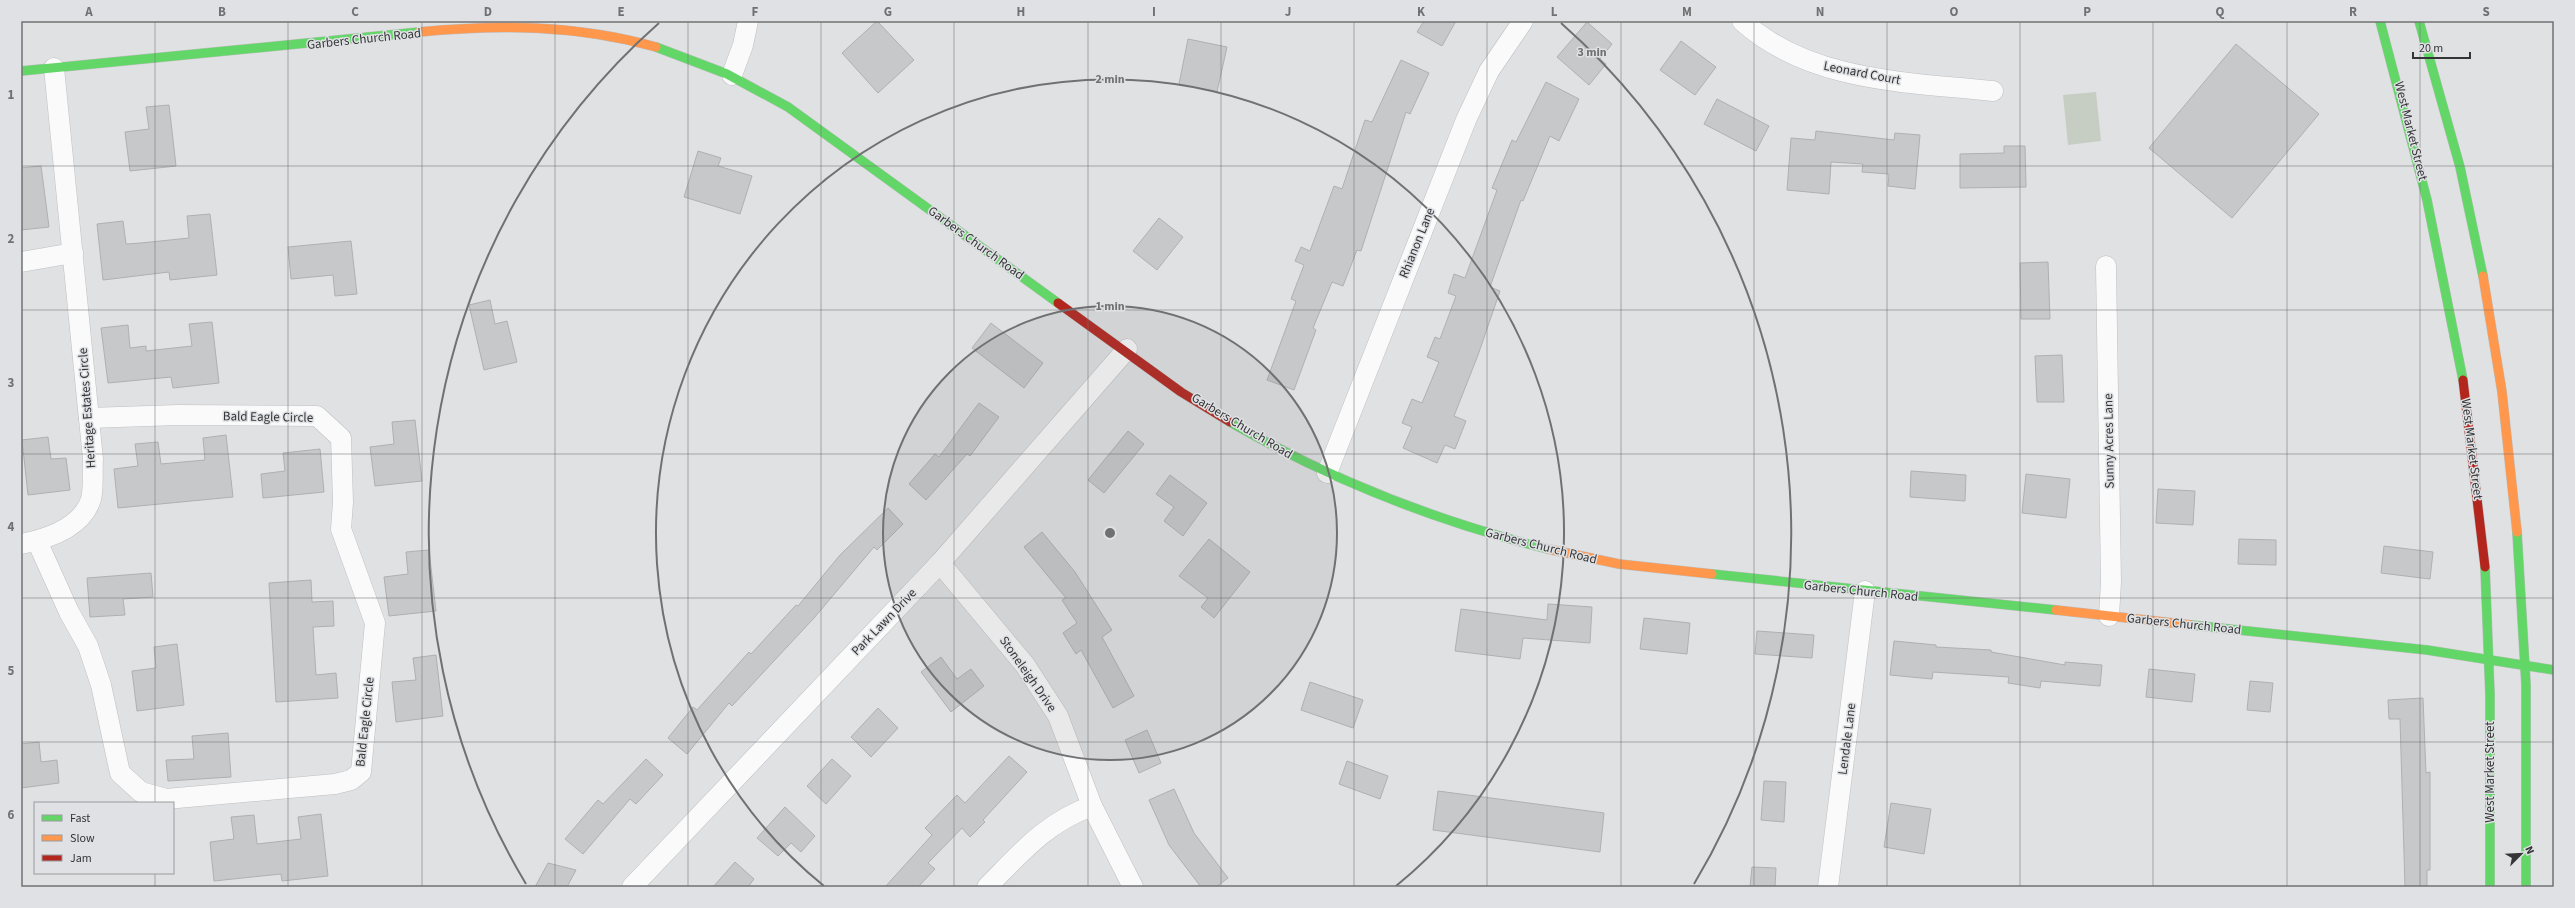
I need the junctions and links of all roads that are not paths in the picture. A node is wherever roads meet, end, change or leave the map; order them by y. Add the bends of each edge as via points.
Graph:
1 (748, 21) edge
2 (1523, 21) edge
3 (1742, 21) edge
4 (2380, 21) edge
5 (2419, 21) edge
6 (54, 68) junction
7 (21, 71) edge
8 (732, 75) junction
9 (1993, 90) dead end
10 (74, 253) junction
11 (21, 262) edge
12 (2106, 266) dead end
13 (1127, 349) junction
14 (89, 418) junction
15 (1327, 473) junction
16 (29, 542) edge
17 (940, 563) junction
18 (1865, 591) junction
19 (2109, 616) junction
20 (2489, 659) junction
21 (2525, 667) junction
22 (2554, 670) edge
23 (1092, 806) junction
24 (632, 887) edge
25 (987, 887) edge
26 (1133, 887) edge
27 (1828, 887) edge
28 (2490, 887) edge
29 (2526, 887) edge

1 - 8 street
2 - 15 street, Rhianon Lane via 1489,71 1466,120
3 - 9 street, Leonard Court via 1781,48 1819,65 1888,80
4 - 20 street, West Market Street via 2415,142 2452,314 2479,506
5 - 21 street via 2461,172 2492,331 2515,506
6 - 7 street, Garbers Church Road
6 - 8 street, Garbers Church Road via 454,30 530,26 597,33 645,43
6 - 10 street, Heritage Estates Circle
8 - 13 street, Garbers Church Road via 800,115 1087,324
10 - 11 street
10 - 14 street, Heritage Estates Circle
12 - 19 street, Sunny Acres Lane via 2111,582
13 - 15 street, Garbers Church Road via 1206,408
13 - 17 street, Park Lawn Drive
14 - 16 street, Heritage Estates Circle via 93,459 91,499 78,522
14 - 16 street, Bald Eagle Circle via 178,415 317,416 341,438 341,529 375,623 361,772 351,780 335,784 166,799 142,792 120,773 101,685 88,646
15 - 18 street, Garbers Church Road via 1400,505 1471,529 1577,557 1626,565
17 - 23 street, Stoneleigh Drive via 1026,665 1058,716
17 - 24 street, Park Lawn Drive
18 - 19 street, Garbers Church Road
18 - 27 street, Lendale Lane
19 - 20 street, Garbers Church Road
20 - 21 street, Garbers Church Road
20 - 28 street, West Market Street
21 - 22 street, Garbers Church Road
21 - 29 street
23 - 25 street via 1074,812 1043,830
23 - 26 street, Stoneleigh Drive

